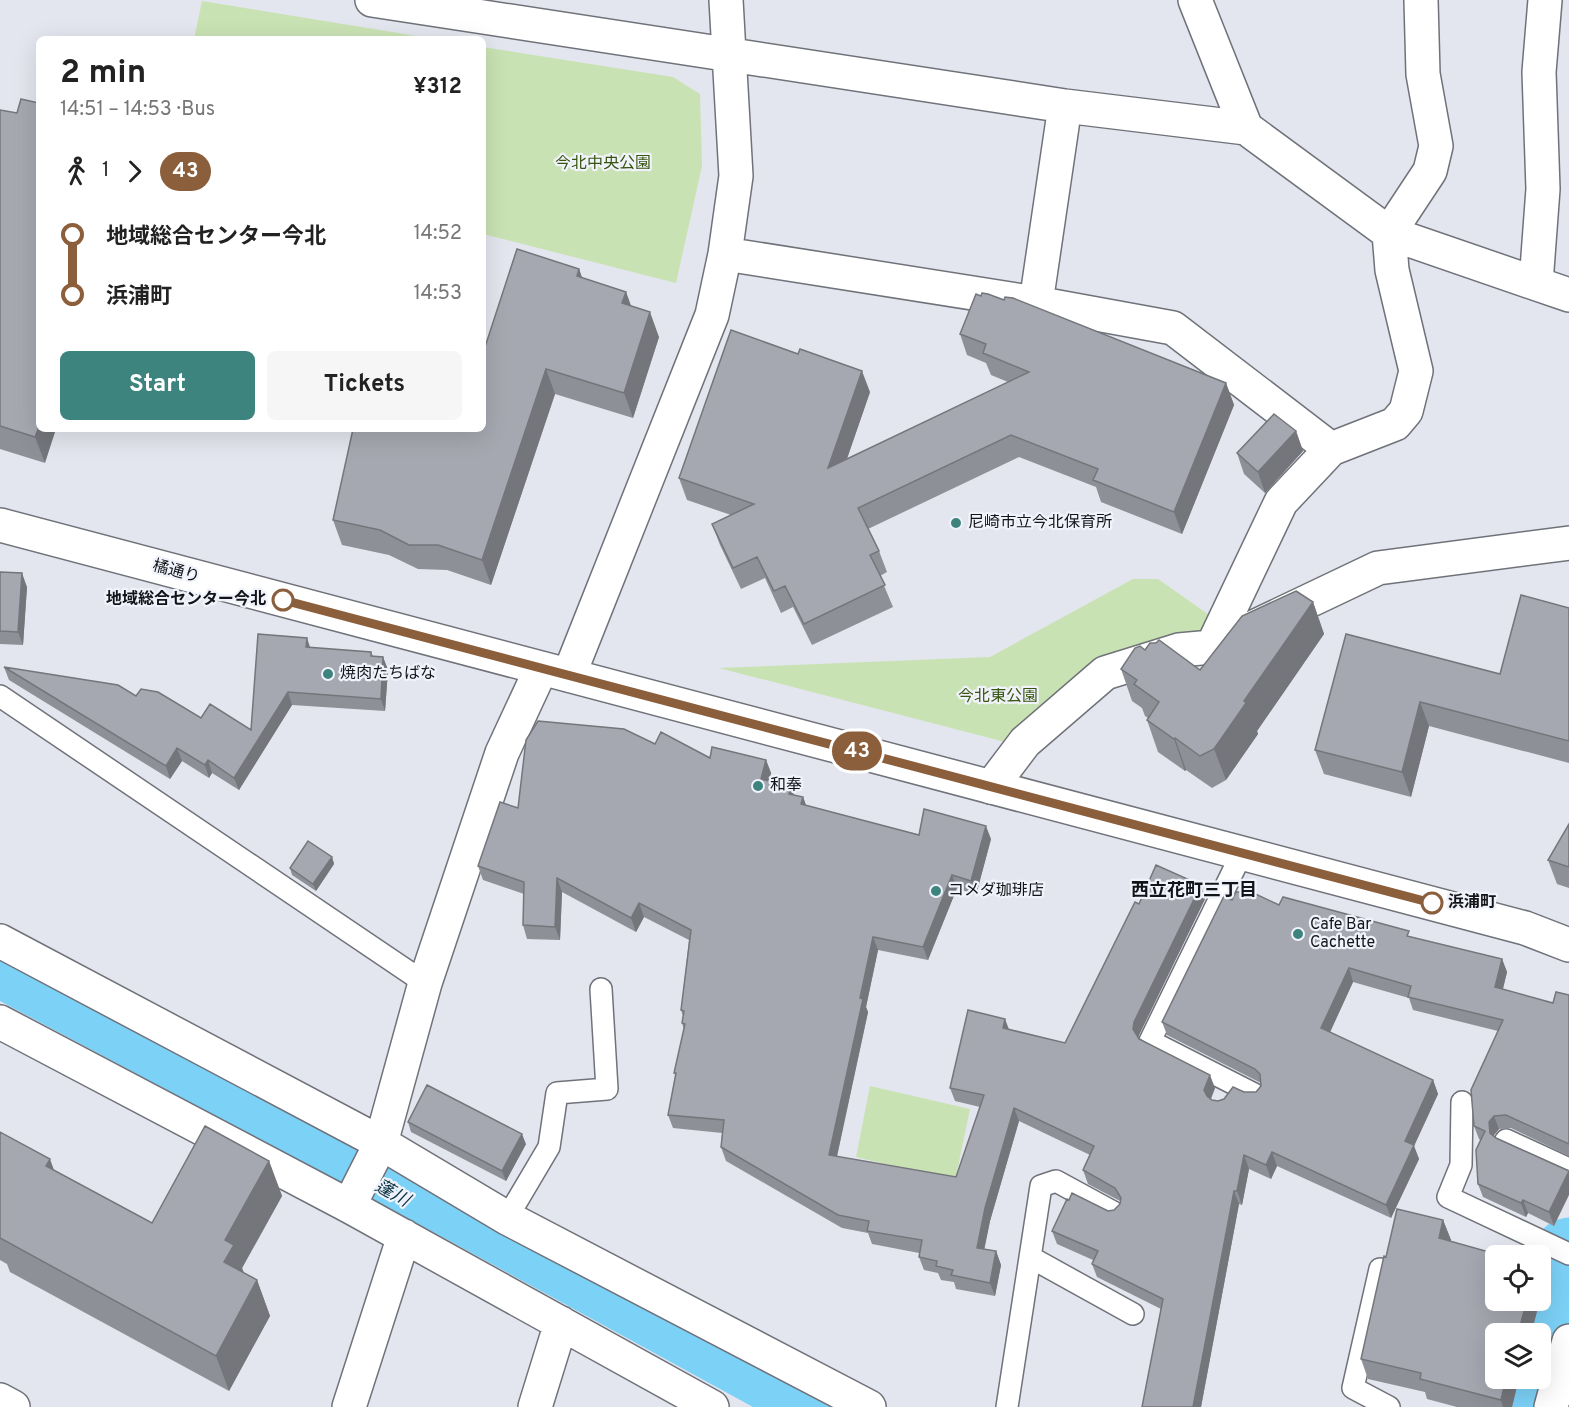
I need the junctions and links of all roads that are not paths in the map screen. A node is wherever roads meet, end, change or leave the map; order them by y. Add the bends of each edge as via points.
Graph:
1 (372, 0) edge
2 (726, 0) edge
3 (1195, 0) edge
4 (1421, 0) edge
5 (1545, 0) edge
6 (728, 54) junction
7 (1065, 106) junction
8 (1246, 128) junction
9 (1389, 233) junction
10 (724, 254) junction
11 (1536, 283) junction
12 (1569, 295) edge
13 (1036, 303) junction
14 (1331, 449) junction
15 (2, 530) edge
16 (1569, 543) edge
17 (1212, 647) junction
18 (555, 672) junction
19 (0, 696) edge
20 (991, 787) junction
21 (1242, 853) junction
22 (0, 941) edge
23 (1569, 945) edge
24 (425, 983) junction
25 (601, 989) dead end
26 (0, 1022) edge
27 (1232, 1083) junction
28 (1254, 1094) edge
29 (1222, 1102) edge
30 (1462, 1102) dead end
31 (1506, 1140) edge
32 (378, 1147) junction
33 (1569, 1169) edge
34 (352, 1200) junction
35 (1113, 1212) edge
36 (507, 1218) junction
37 (404, 1236) junction
38 (1564, 1252) edge
39 (1030, 1257) junction
40 (1380, 1269) edge
41 (1133, 1314) dead end
42 (561, 1323) junction
43 (1569, 1341) edge
44 (0, 1400) edge
45 (13, 1407) edge
46 (349, 1407) edge
47 (535, 1407) edge
48 (712, 1407) edge
49 (869, 1407) edge
50 (1007, 1407) edge
51 (1389, 1407) edge
52 (1551, 1407) edge

1 - 6 street
2 - 6 street
3 - 8 street
4 - 9 street via 1423,74 1436,146 1430,171
5 - 11 street via 1539,72 1543,189
6 - 7 street
6 - 10 street via 736,176
7 - 8 street
7 - 13 street
8 - 9 street
9 - 11 street
9 - 14 street via 1392,270 1416,371 1406,411 1395,424
10 - 13 street
10 - 18 street via 712,315
11 - 12 street
13 - 14 street via 1173,328
14 - 17 street via 1281,502
15 - 18 street, 橘通り
16 - 17 street via 1378,568
17 - 20 street via 1179,650 1105,673 1026,742
18 - 20 street, 橘通り
18 - 24 street via 502,753
19 - 24 lane
20 - 21 street, 橘通り
21 - 23 street, 橘通り via 1525,928
21 - 27 lane via 1150,1041
22 - 32 street
24 - 32 street
25 - 36 lane via 607,1089 557,1093 549,1147
26 - 34 street
27 - 28 lane
27 - 29 lane
30 - 38 lane via 1461,1165 1448,1197
31 - 33 lane
32 - 34 street
32 - 36 street
34 - 37 street
35 - 39 lane via 1056,1181 1041,1186
36 - 49 street
37 - 42 street
37 - 46 street
39 - 41 lane
39 - 50 lane
40 - 51 lane via 1353,1388
42 - 47 street
42 - 48 street
43 - 52 street
44 - 45 street

